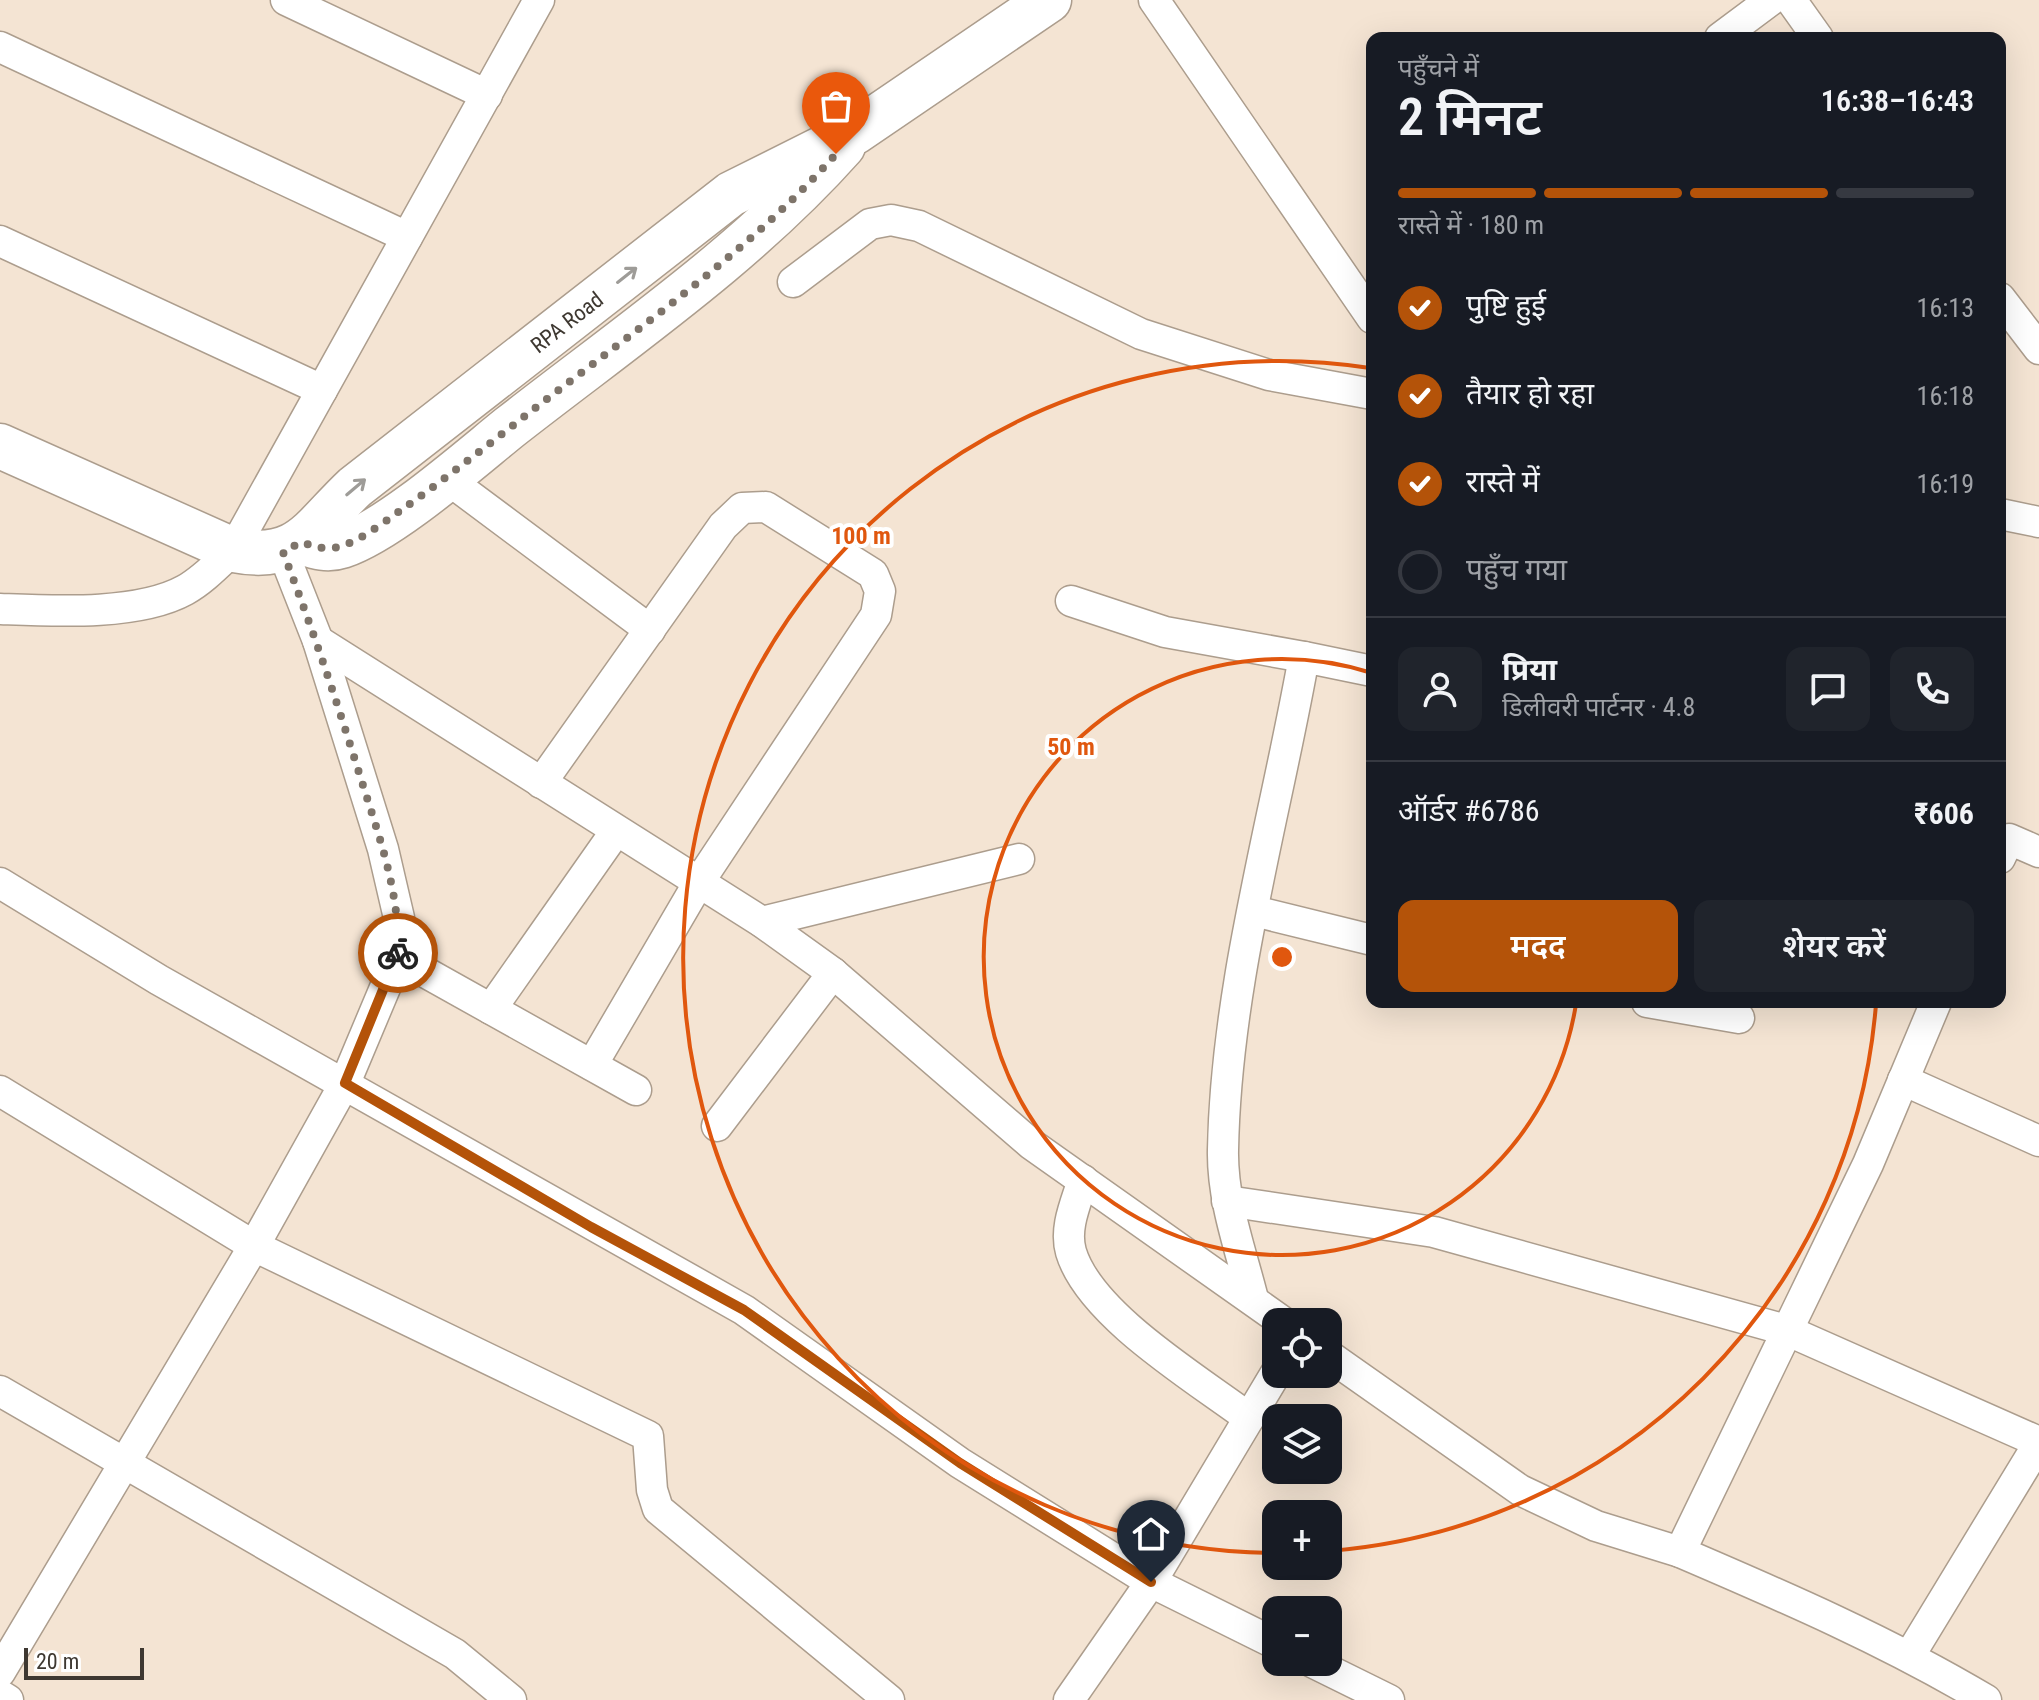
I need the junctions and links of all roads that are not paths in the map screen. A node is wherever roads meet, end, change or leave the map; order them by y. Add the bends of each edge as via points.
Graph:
1 (286, 0) edge
2 (539, 0) edge
3 (1049, 0) edge
4 (1154, 0) edge
5 (1771, 0) edge
6 (1791, 0) edge
7 (1728, 32) edge
8 (1814, 32) edge
9 (0, 47) edge
10 (487, 95) junction
11 (855, 132) junction
12 (407, 237) junction
13 (0, 241) edge
14 (793, 282) dead end
15 (1362, 282) edge
16 (2006, 306) edge
17 (2039, 349) edge
18 (322, 390) junction
19 (1366, 393) edge
20 (0, 446) edge
21 (446, 478) junction
22 (2006, 515) edge
23 (2039, 522) edge
24 (292, 547) junction
25 (233, 550) junction
26 (1071, 601) dead end
27 (0, 609) edge
28 (650, 630) junction
29 (318, 641) junction
30 (1304, 657) junction
31 (1366, 670) edge
32 (541, 783) junction
33 (616, 831) junction
34 (2006, 845) edge
35 (2039, 852) edge
36 (1019, 859) dead end
37 (699, 882) junction
38 (0, 883) edge
39 (1254, 911) junction
40 (762, 922) junction
41 (1366, 939) edge
42 (398, 957) junction
43 (833, 973) junction
44 (1682, 1008) edge
45 (1933, 1008) edge
46 (491, 1009) junction
47 (1739, 1018) dead end
48 (592, 1065) junction
49 (1903, 1080) junction
50 (345, 1083) junction
51 (636, 1090) dead end
52 (0, 1091) edge
53 (717, 1126) dead end
54 (2039, 1141) edge
55 (1083, 1180) junction
56 (1227, 1201) junction
57 (254, 1246) junction
58 (1253, 1299) junction
59 (1265, 1308) edge
60 (1786, 1330) junction
61 (1342, 1365) edge
62 (1267, 1388) edge
63 (0, 1391) edge
64 (1249, 1418) junction
65 (2039, 1442) edge
66 (124, 1463) junction
67 (1680, 1552) junction
68 (1151, 1582) junction
69 (1262, 1637) edge
70 (1910, 1655) junction
71 (0, 1672) edge
72 (1340, 1676) edge
73 (0, 1695) edge
74 (8, 1700) edge
75 (511, 1700) edge
76 (889, 1700) edge
77 (1069, 1700) edge
78 (1389, 1700) edge
79 (1986, 1700) edge

1 - 10 street
2 - 10 street
3 - 11 street, RPA Road
4 - 15 street
5 - 7 street
6 - 8 street
9 - 12 street
10 - 12 street
11 - 21 street, RPA Road via 798,197 744,244
24 -> 11 street, RPA Road via 355,487 731,194
12 - 18 street
13 - 18 street
14 - 19 street via 870,224 891,220 919,226 1141,334 1269,375
16 - 17 street
18 - 25 street
20 - 25 street, RPA Road
21 - 24 street, RPA Road via 343,545
21 - 28 street
22 - 23 street
24 - 25 street, RPA Road via 258,555
24 - 29 street
25 - 27 street via 183,591 151,600 92,612
26 - 30 street via 1165,632
28 - 32 street
28 - 37 street via 723,526 742,508 766,507 873,574 880,591 876,615
29 - 32 street
29 - 42 street via 383,849 399,918
30 - 31 street
30 - 39 street
32 - 33 street
33 - 37 street
33 - 46 street
34 - 35 street
36 - 40 street
37 - 40 street
37 - 48 street
38 - 50 street via 159,980
39 - 41 street
39 - 56 street via 1237,994 1223,1152
40 - 43 street
42 - 46 street
42 - 50 street
43 - 53 street
43 - 55 street via 1031,1144
44 - 47 street
45 - 49 street
46 - 48 street
48 - 51 street
49 - 54 street
49 - 60 street
50 - 57 street
50 - 68 street via 744,1310 960,1463
52 - 57 street
55 - 58 street
55 - 64 street via 1070,1220 1070,1250 1084,1283 1119,1320
56 - 58 street
56 - 60 street via 1434,1232
57 - 66 street
57 - 76 street via 648,1436 658,1509
58 - 59 street
60 - 65 street
60 - 67 street
61 - 67 street via 1520,1490 1596,1526
62 - 64 street
63 - 66 street
64 - 68 street
65 - 70 street
66 - 71 street
66 - 75 street via 455,1654
67 - 70 street
68 - 69 street
68 - 77 street
70 - 79 street
72 - 78 street
73 - 74 street

